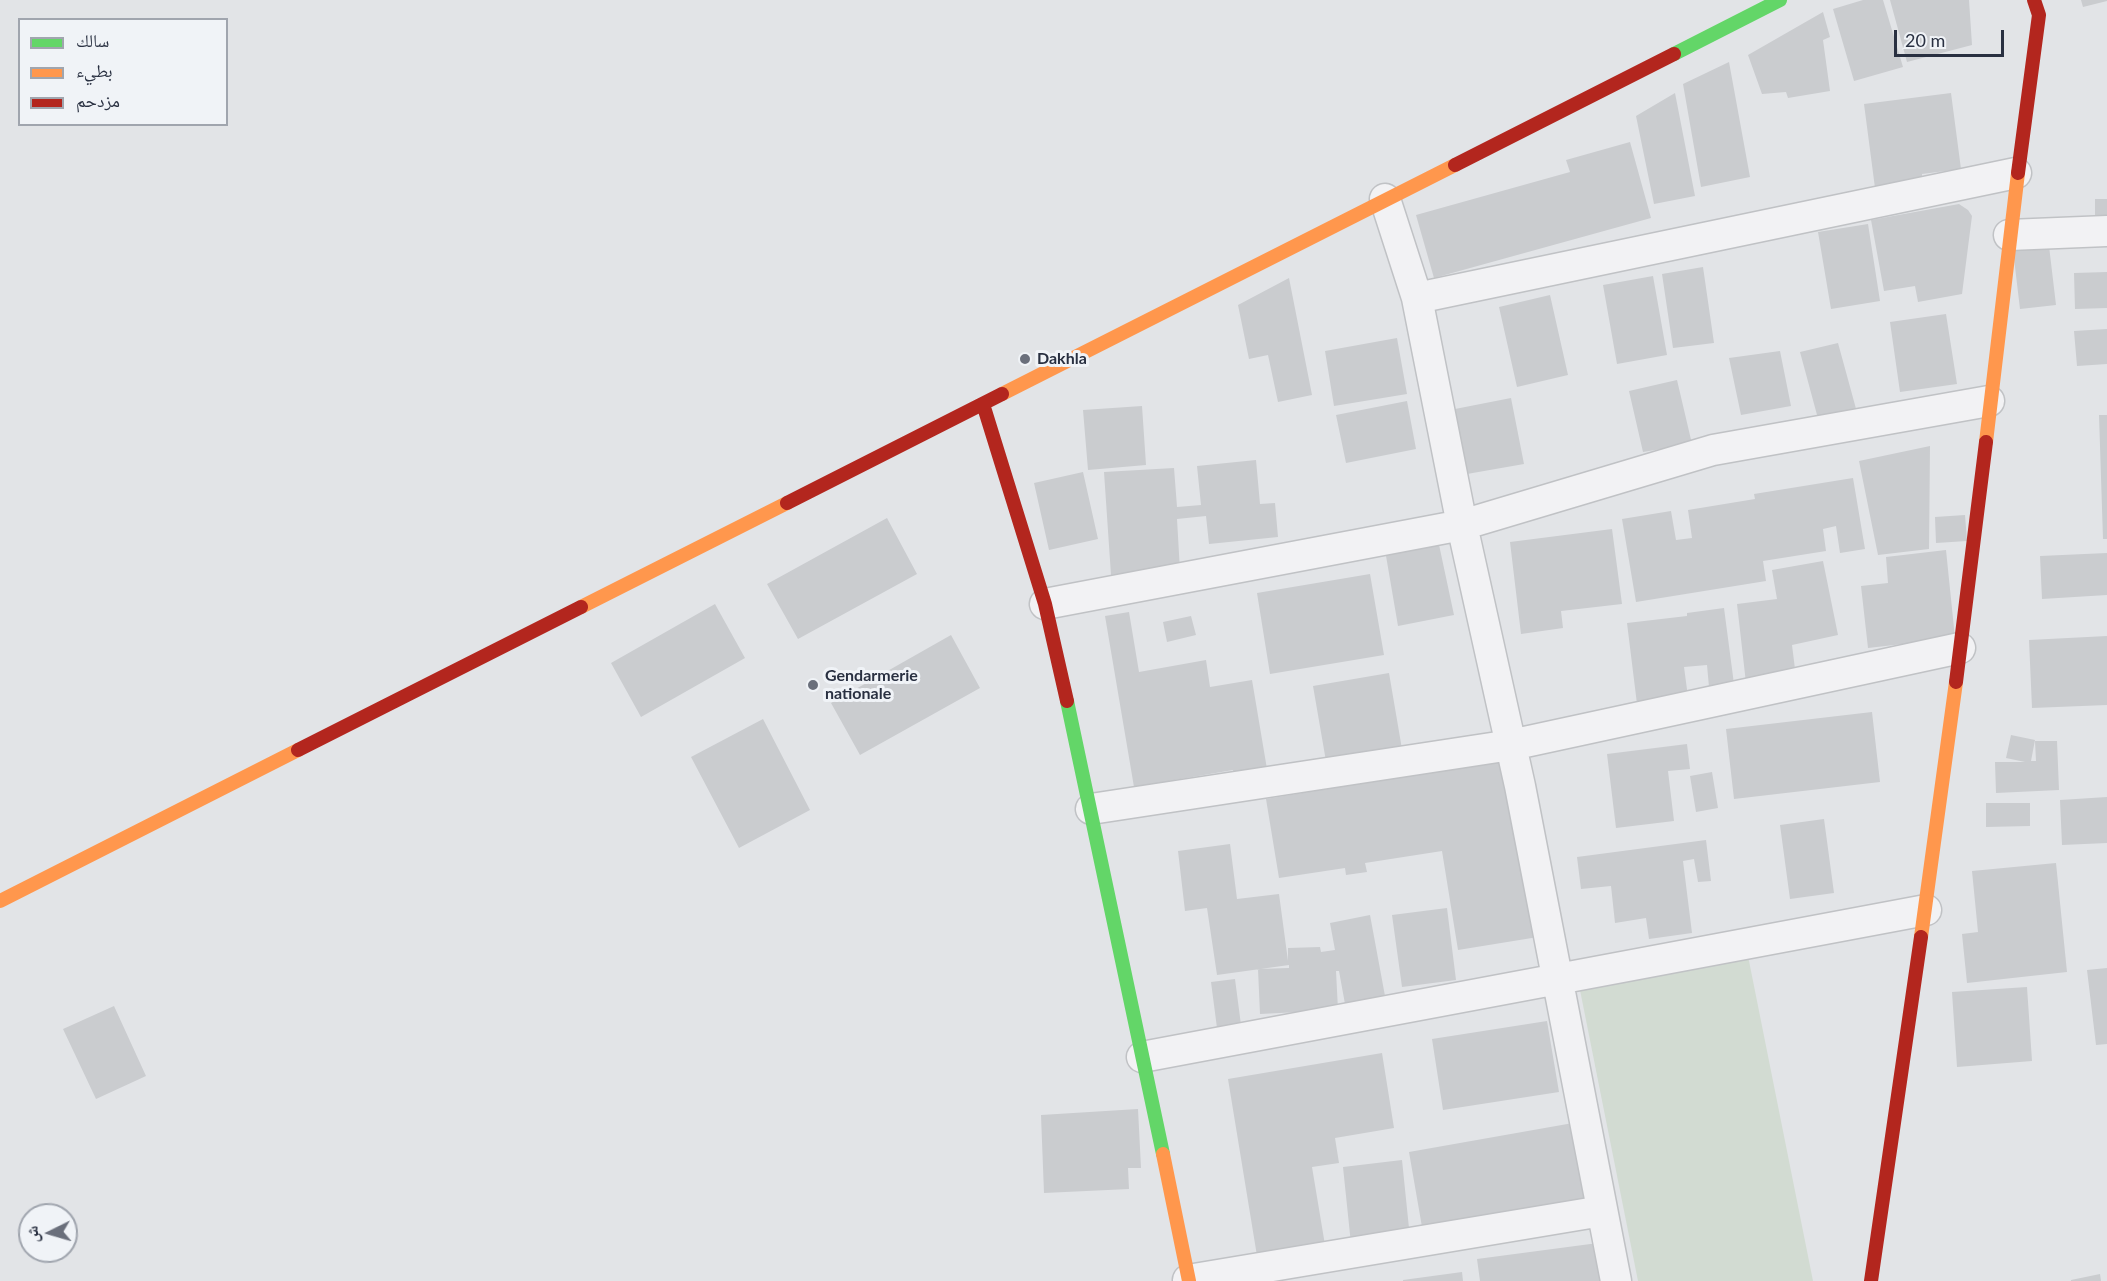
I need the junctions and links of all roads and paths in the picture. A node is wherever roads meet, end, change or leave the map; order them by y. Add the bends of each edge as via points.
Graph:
1 (1780, 0) edge
2 (2034, 0) edge
3 (2016, 173) junction
4 (1385, 199) junction
5 (2107, 231) edge
6 (2009, 235) junction
7 (1417, 298) junction
8 (1989, 401) junction
9 (983, 404) junction
10 (1462, 525) junction
11 (1045, 604) junction
12 (1960, 648) junction
13 (1511, 745) junction
14 (1091, 809) junction
15 (0, 901) edge
16 (1926, 910) junction
17 (1556, 980) junction
18 (1142, 1057) junction
19 (1602, 1211) junction
20 (1188, 1280) edge
21 (1616, 1281) edge
22 (1871, 1281) edge

1 - 4 street
2 - 3 street via 2039,15
3 - 6 street
3 - 7 street
4 - 7 street
4 - 9 street
5 - 6 street
6 - 8 street
7 - 10 street
8 - 10 street via 1713,450
8 - 12 street
9 - 11 street
9 - 15 street
10 - 11 street
10 - 13 street
11 - 14 street
12 - 13 street
12 - 16 street
13 - 14 street
13 - 17 street
14 - 18 street
16 - 17 street
16 - 22 street
17 - 18 street
17 - 19 street
18 - 20 street
19 - 20 street
19 - 21 street

